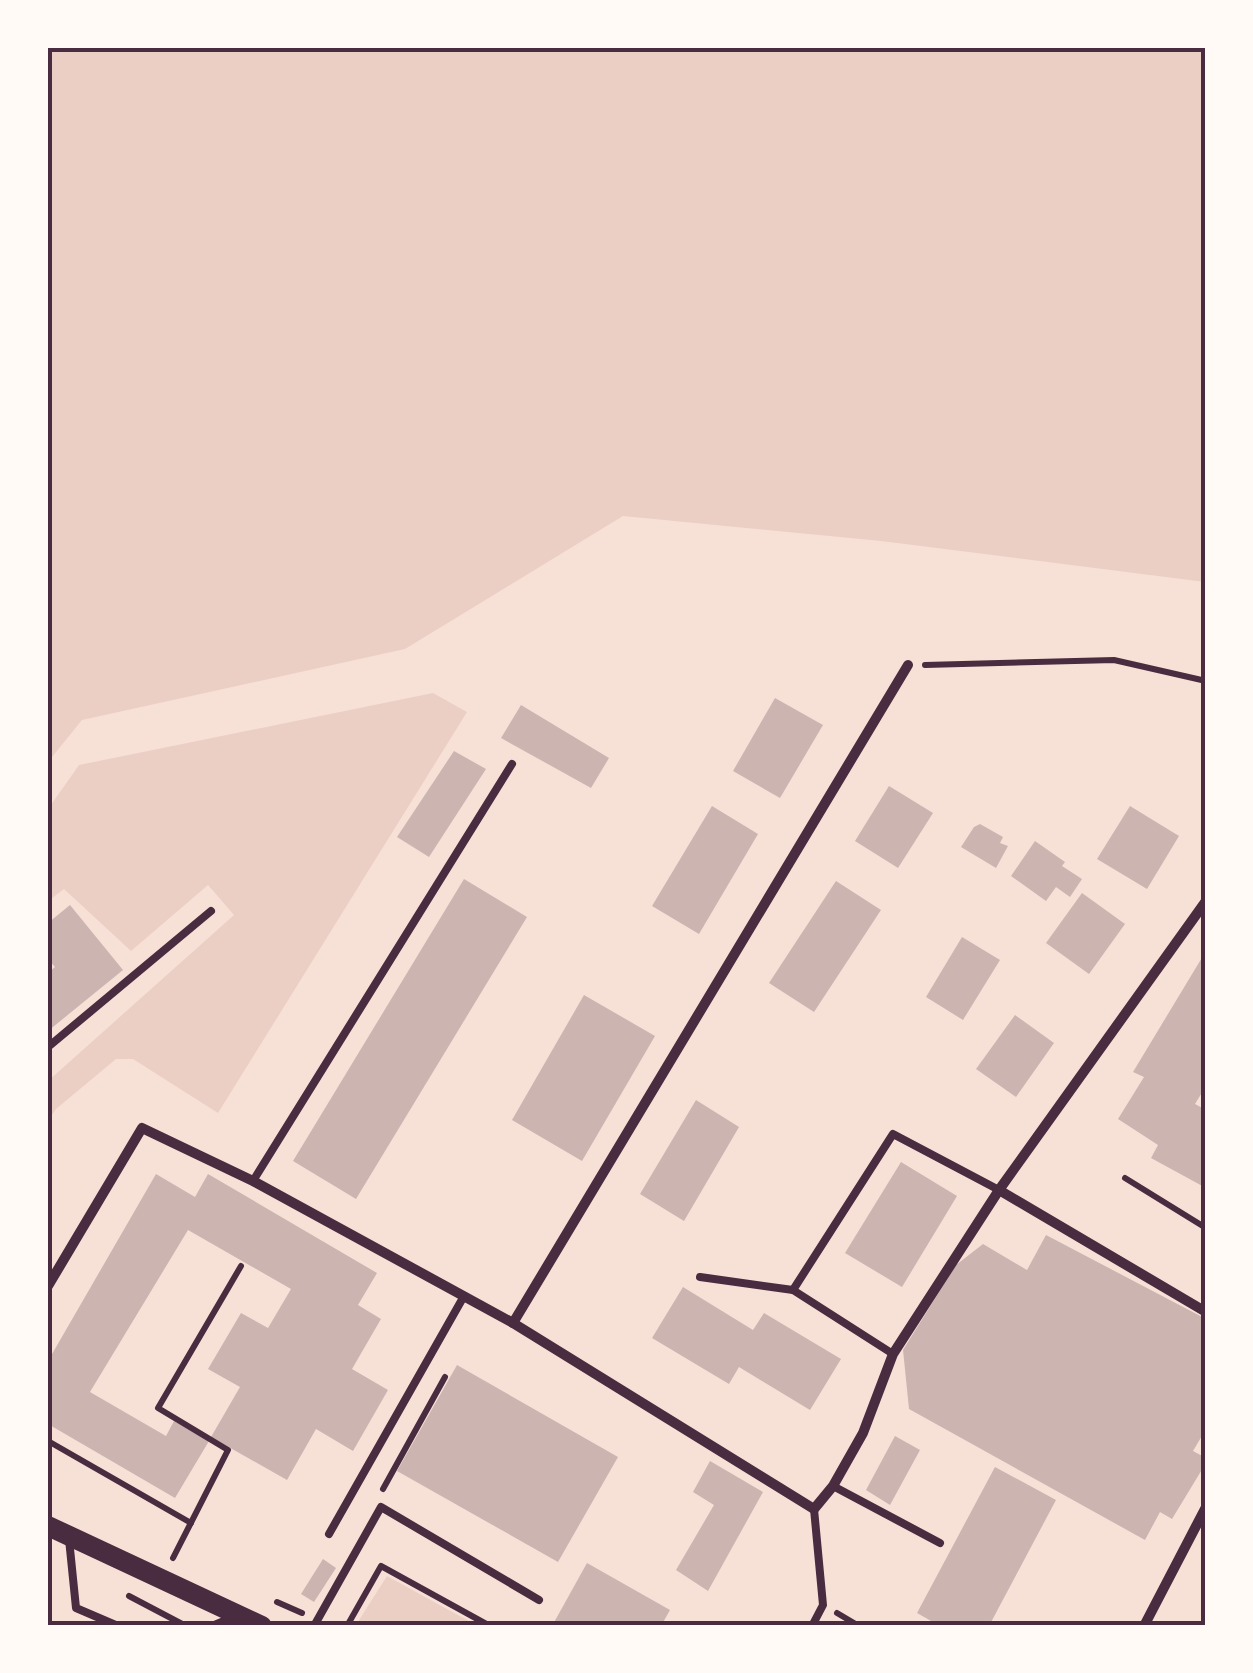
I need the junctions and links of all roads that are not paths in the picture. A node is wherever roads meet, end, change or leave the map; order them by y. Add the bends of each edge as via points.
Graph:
1 (908, 665) road end
2 (512, 764) dead end
3 (1206, 901) edge
4 (211, 911) dead end
5 (48, 1047) edge
6 (253, 1180) junction
7 (999, 1190) junction
8 (700, 1276) dead end
9 (48, 1286) edge
10 (793, 1290) junction
11 (464, 1296) junction
12 (1206, 1312) edge
13 (513, 1323) junction
14 (893, 1354) junction
15 (833, 1486) junction
16 (1206, 1508) edge
17 (814, 1509) junction
18 (48, 1526) edge
19 (328, 1534) dead end
20 (69, 1538) junction
21 (940, 1543) dead end
22 (540, 1600) dead end
23 (238, 1614) junction
24 (118, 1626) edge
25 (212, 1626) edge
26 (262, 1626) edge
27 (314, 1626) edge
28 (812, 1626) edge
29 (1144, 1626) edge

1 - 13 street
2 - 6 lane
3 - 7 street
4 - 5 lane
6 - 9 street via 142,1128
6 - 11 street
7 - 10 lane via 893,1134
7 - 12 street
7 - 14 street
8 - 10 lane
10 - 14 lane
11 - 13 street
11 - 19 lane
13 - 17 street
14 - 15 street
15 - 17 street
15 - 21 lane
16 - 29 street
17 - 28 lane via 823,1605
18 - 20 main road
20 - 23 main road
20 - 24 lane via 76,1608
22 - 27 lane via 381,1507
23 - 25 lane
23 - 26 main road

